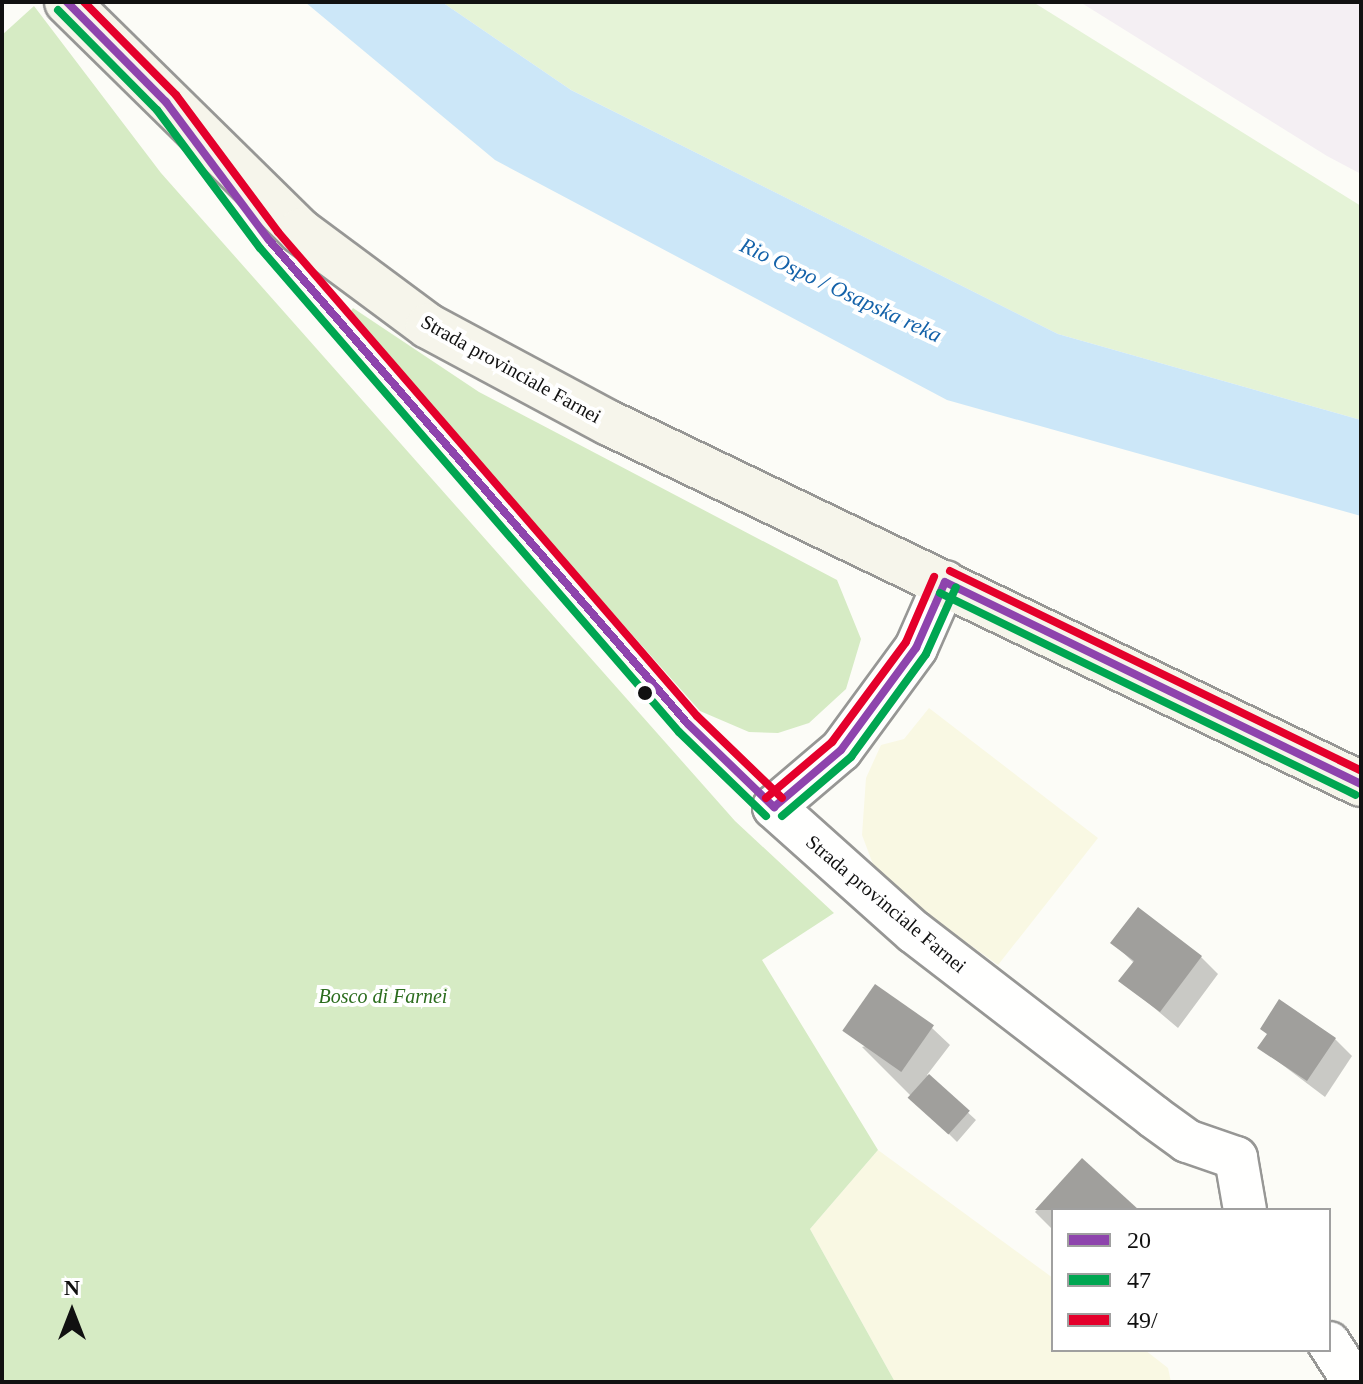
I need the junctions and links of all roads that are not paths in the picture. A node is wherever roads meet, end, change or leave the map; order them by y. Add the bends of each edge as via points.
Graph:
1 (67, 2) edge
2 (945, 582) junction
3 (1361, 784) edge
4 (1245, 1208) edge
5 (1331, 1346) edge
6 (1354, 1382) edge

1 - 2 main road, Strada provinciale Farnei via 300,231 428,326 609,423
2 - 3 main road, Strada provinciale Farnei
2 - 4 street, Strada provinciale Farnei via 916,648 841,750 774,807 914,932 1154,1117 1187,1141 1236,1158
5 - 6 street

